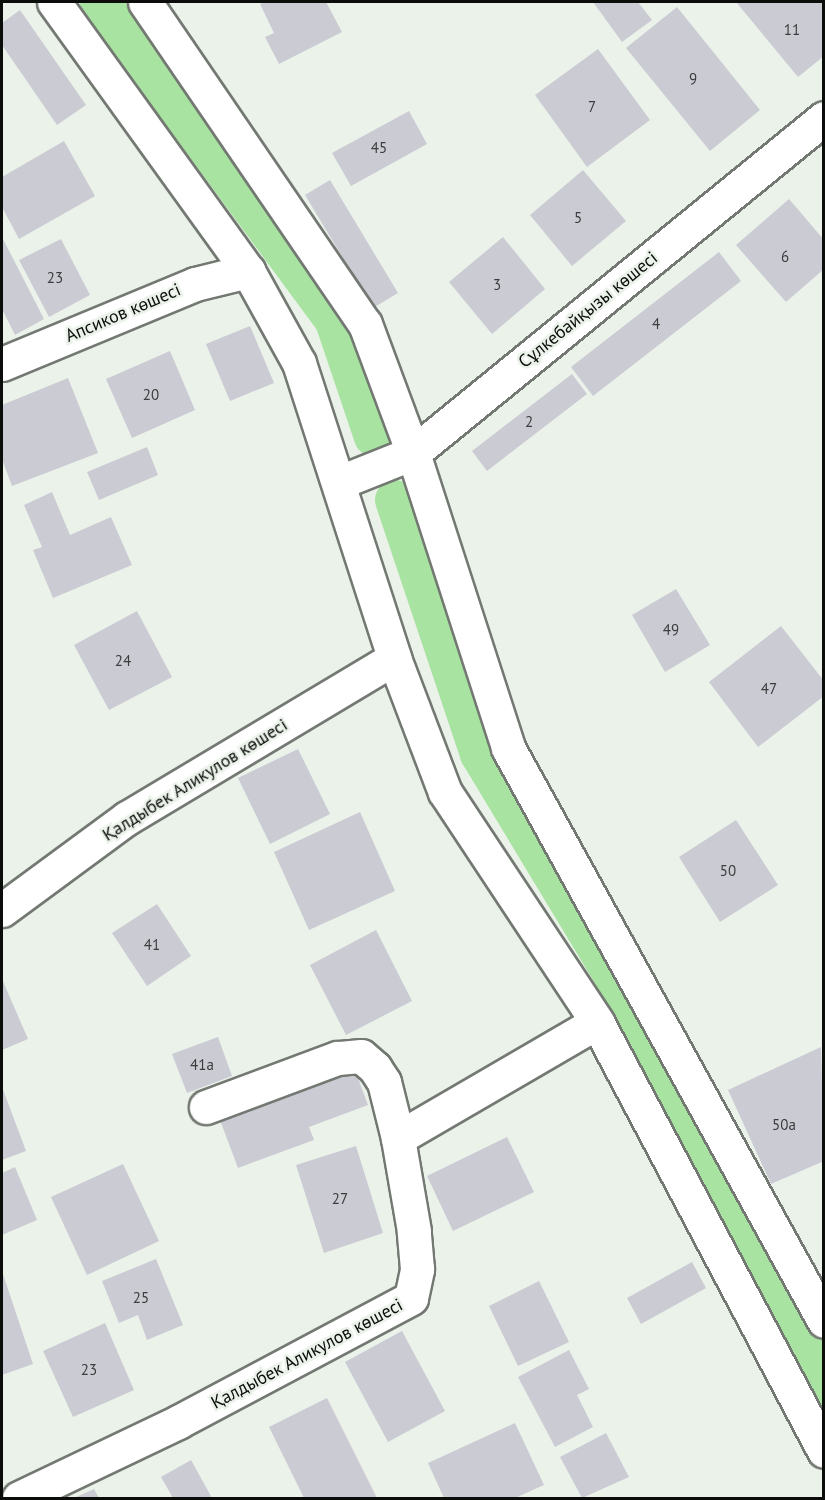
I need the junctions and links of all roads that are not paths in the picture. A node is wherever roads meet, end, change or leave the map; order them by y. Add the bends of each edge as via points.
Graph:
1 (54, 2) edge
2 (145, 2) edge
3 (824, 118) edge
4 (248, 271) junction
5 (2, 364) edge
6 (412, 453) junction
7 (340, 482) junction
8 (394, 658) junction
9 (2, 910) edge
10 (597, 1022) junction
11 (206, 1107) dead end
12 (398, 1138) junction
13 (824, 1321) edge
14 (824, 1451) edge
15 (19, 1498) edge

1 - 4 street
2 - 6 street via 365,324
3 - 6 street, Сұлкебайқызы көшесі
4 - 5 street, Апсиков көшесі via 195,284
4 - 7 street via 299,363
6 - 7 street, Сұлкебайқызы көшесі
6 - 13 street via 508,748
7 - 8 street
8 - 9 street, Қалдыбек Аликулов көшесі via 128,818
8 - 10 street via 445,792
10 - 12 street
10 - 14 street
11 - 12 street, Қалдыбек Аликулов көшесі via 337,1058 361,1056 384,1082
12 - 15 street, Қалдыбек Аликулов көшесі via 414,1231 417,1269 411,1298 178,1422

